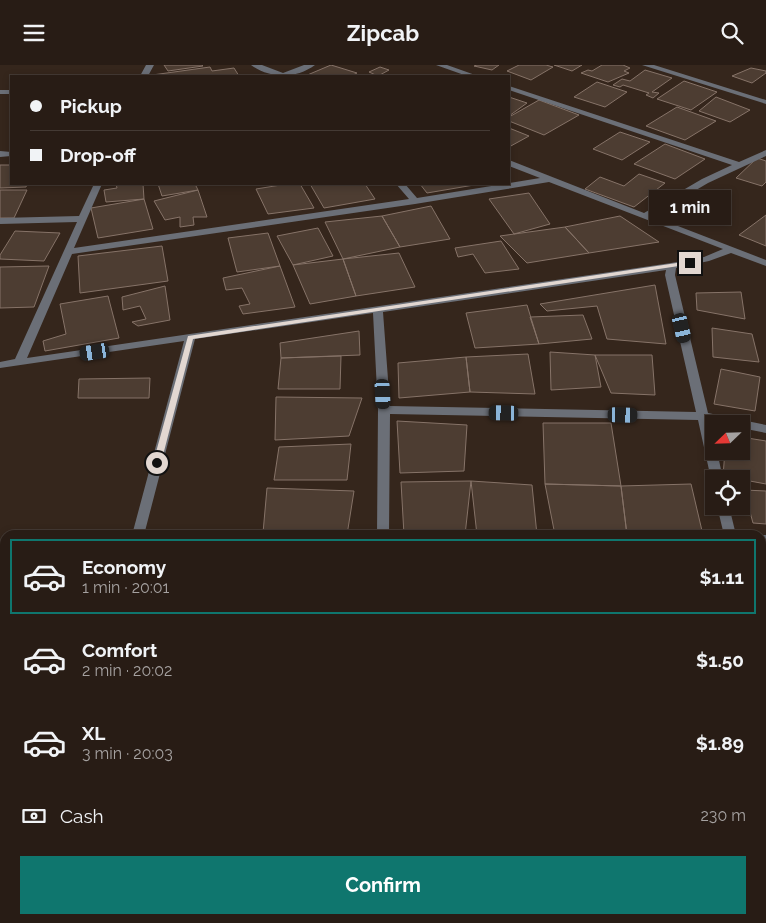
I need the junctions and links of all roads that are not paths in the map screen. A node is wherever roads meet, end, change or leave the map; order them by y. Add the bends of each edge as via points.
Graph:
1 (254, 65) edge
2 (311, 65) edge
3 (440, 65) edge
4 (646, 65) edge
5 (457, 74) edge
6 (280, 75) edge
7 (286, 75) edge
8 (510, 88) edge
9 (766, 102) edge
10 (765, 154) edge
11 (510, 163) edge
12 (740, 165) junction
13 (549, 179) junction
14 (98, 185) edge
15 (401, 185) edge
16 (415, 201) junction
17 (645, 216) junction
18 (82, 219) junction
19 (0, 221) edge
20 (730, 250) junction
21 (68, 252) junction
22 (766, 263) edge
23 (671, 266) junction
24 (378, 310) junction
25 (190, 338) junction
26 (19, 363) junction
27 (0, 365) edge
28 (384, 410) junction
29 (702, 416) junction
30 (705, 417) edge
31 (750, 426) edge
32 (766, 429) edge
33 (715, 470) edge
34 (725, 515) edge
35 (139, 530) edge
36 (383, 530) edge
37 (729, 530) edge

1 - 6 street
2 - 7 street
3 - 5 street
4 - 9 street
8 - 12 street
10 - 12 street
11 - 13 street
12 - 17 street
13 - 16 street
13 - 17 street
14 - 18 street
15 - 16 street
16 - 21 street
17 - 20 street
18 - 19 street
18 - 21 street
20 - 22 street
20 - 23 street
21 - 26 street
23 - 24 street
23 - 29 street via 670,275
24 - 25 street
24 - 28 street
25 - 26 street
25 - 35 street
26 - 27 street
28 - 29 street
28 - 36 street
29 - 30 street
29 - 33 street
31 - 32 street
34 - 37 street

